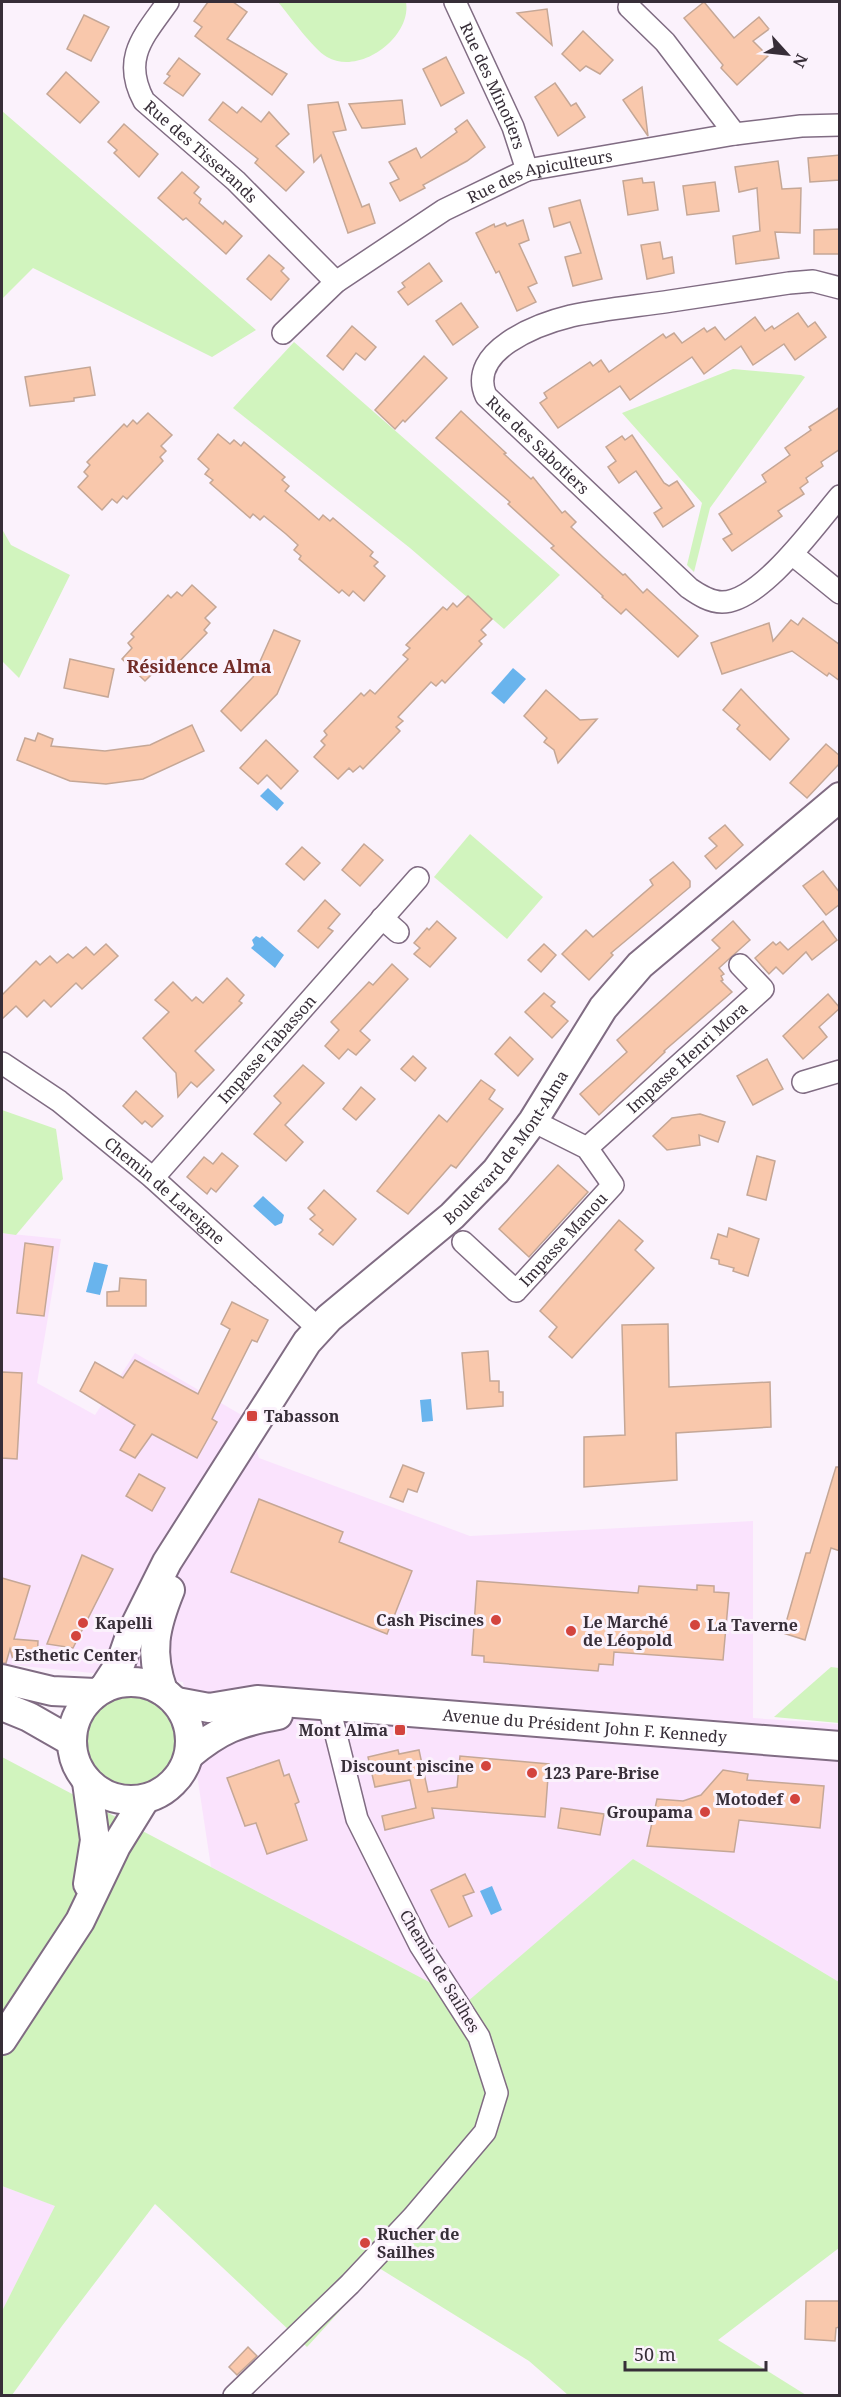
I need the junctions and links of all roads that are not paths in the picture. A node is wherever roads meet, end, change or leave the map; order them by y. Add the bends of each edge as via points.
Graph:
1 (168, 2) edge
2 (455, 2) edge
3 (629, 7) dead end
4 (840, 125) edge
5 (735, 134) junction
6 (527, 170) junction
7 (336, 282) junction
8 (840, 288) edge
9 (283, 333) dead end
10 (840, 496) edge
11 (792, 554) junction
12 (840, 594) edge
13 (839, 799) edge
14 (418, 878) dead end
15 (382, 918) junction
16 (398, 932) dead end
17 (740, 965) dead end
18 (2, 1063) edge
19 (840, 1071) edge
20 (803, 1082) dead end
21 (533, 1121) junction
22 (587, 1148) junction
23 (153, 1178) junction
24 (463, 1242) dead end
25 (319, 1329) junction
26 (197, 1518) junction
27 (2, 1679) edge
28 (100, 1690) junction
29 (170, 1696) junction
30 (2, 1706) edge
31 (329, 1707) junction
32 (71, 1741) junction
33 (840, 1746) edge
34 (189, 1755) junction
35 (87, 1782) junction
36 (145, 1799) junction
37 (80, 1921) junction
38 (2, 2040) edge
39 (234, 2396) edge

1 - 7 street, Rue des Tisserands via 141,40 135,62 135,84 144,101 236,181
2 - 6 street, Rue des Minotiers via 513,127
3 - 5 street via 665,42
4 - 5 street, Rue des Apiculteurs
5 - 6 street, Rue des Apiculteurs
6 - 7 street, Rue des Apiculteurs via 444,210
7 - 9 street, Rue des Apiculteurs
8 - 11 street, Rue des Sabotiers via 813,281 570,316 506,343 490,357 481,379 486,396 689,588 705,598 723,602 740,598
10 - 11 street, Rue des Sabotiers
11 - 12 street
13 - 21 street, Boulevard de Mont-Alma via 633,972 603,1008
14 - 15 street, Impasse Tabasson
15 - 16 street
15 - 23 street, Impasse Tabasson
17 - 22 street, Impasse Henri Mora via 763,989
18 - 23 street, Chemin de Lareigne via 59,1101
19 - 20 street
21 - 22 street, Impasse Manou
21 - 25 street, Boulevard de Mont-Alma via 496,1171 452,1216
22 - 24 street, Impasse Manou via 613,1185 516,1291
23 - 25 street, Chemin de Lareigne
25 - 26 street, Boulevard de Mont-Alma via 302,1349
26 - 28 street, Boulevard de Mont-Alma via 168,1562 130,1636 117,1671
26 - 29 street, Boulevard de Mont-Alma via 154,1642 155,1661
27 - 28 street via 52,1691
28 - 29 street via 134,1682
28 - 32 street via 82,1707
29 - 31 street, Avenue du Président John F. Kennedy via 209,1708 257,1700
29 - 34 street via 186,1718
30 - 32 street
31 - 33 street, Avenue du Président John F. Kennedy
31 - 34 street, Avenue du Président John F. Kennedy via 225,1728
31 - 39 street, Chemin de Sailhes via 357,1819 420,1945 479,2037 497,2092 485,2132 413,2217
32 - 35 street via 78,1770
34 - 36 street via 174,1783
35 - 36 street via 114,1799
35 - 37 street via 94,1840
36 - 37 street via 116,1846
37 - 38 street

